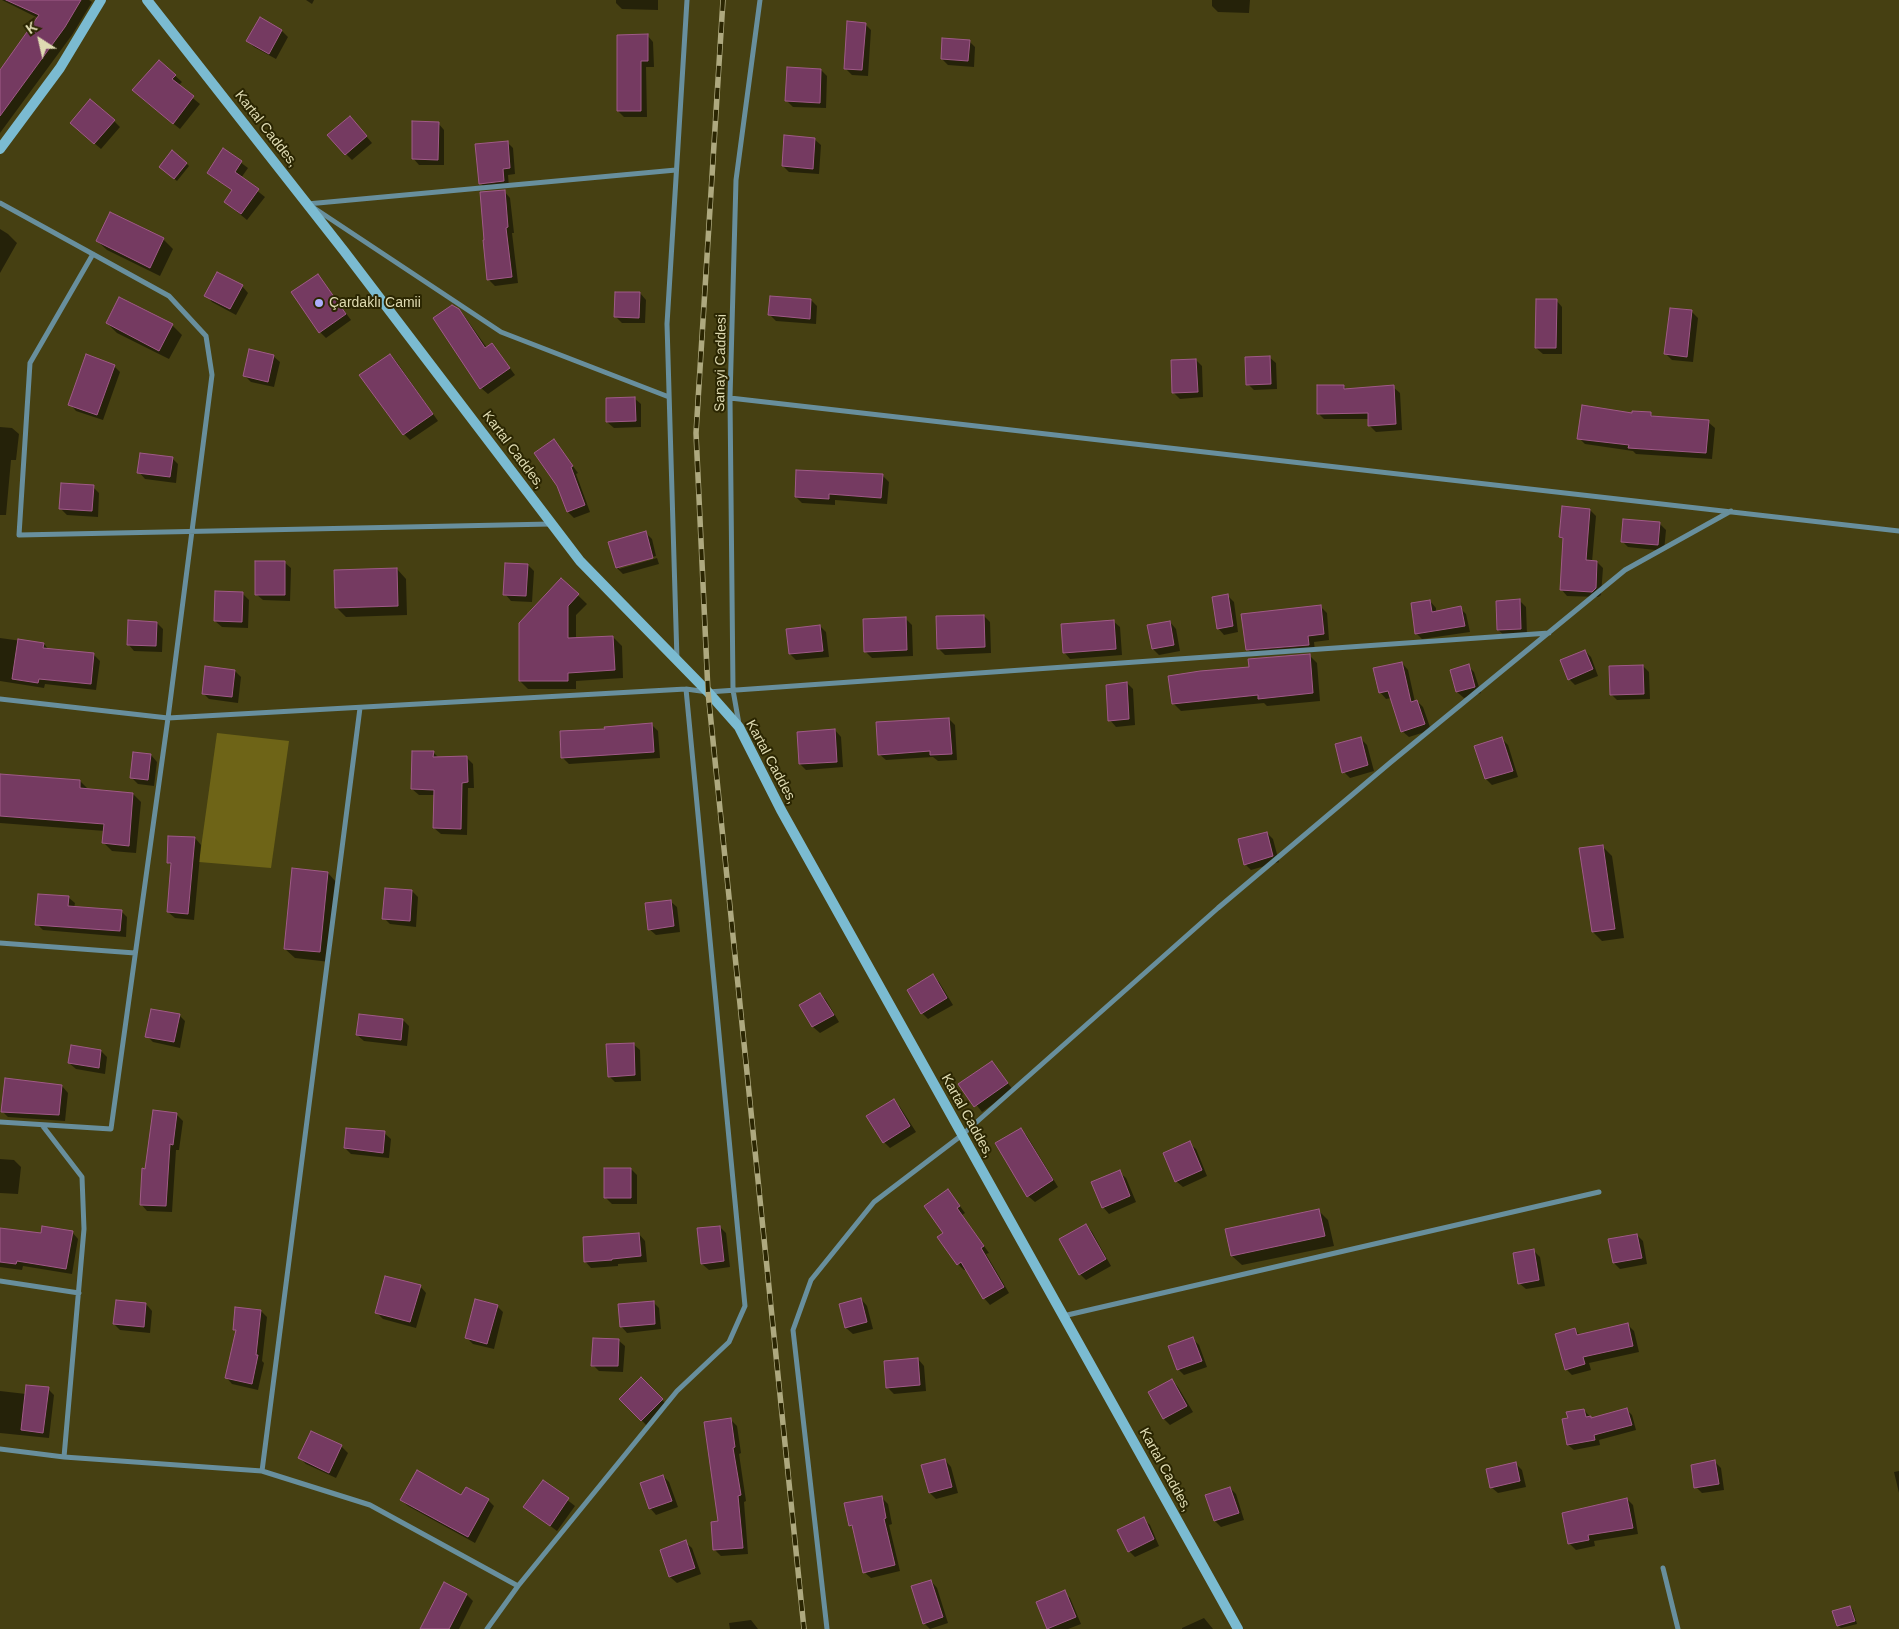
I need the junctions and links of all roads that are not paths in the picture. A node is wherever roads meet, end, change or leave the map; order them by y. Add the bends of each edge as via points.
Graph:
1 (100, 0) edge
2 (147, 0) edge
3 (687, 0) edge
4 (760, 0) edge
5 (1, 146) edge
6 (676, 170) junction
7 (0, 203) edge
8 (306, 203) junction
9 (93, 254) junction
10 (669, 397) junction
11 (730, 398) junction
12 (1731, 511) junction
13 (552, 524) junction
14 (1899, 531) edge
15 (191, 532) junction
16 (1550, 633) junction
17 (677, 661) junction
18 (686, 689) junction
19 (734, 690) junction
20 (708, 692) junction
21 (0, 699) edge
22 (360, 708) junction
23 (168, 718) junction
24 (739, 727) junction
25 (0, 943) edge
26 (135, 952) junction
27 (0, 1122) edge
28 (42, 1125) junction
29 (962, 1135) junction
30 (1599, 1192) dead end
31 (0, 1281) edge
32 (79, 1293) junction
33 (1063, 1316) junction
34 (0, 1449) edge
35 (64, 1457) junction
36 (262, 1471) junction
37 (1663, 1568) dead end
38 (518, 1586) junction
39 (487, 1629) edge
40 (827, 1629) edge
41 (1238, 1629) edge
42 (1678, 1629) edge

1 - 5 main road via 60,68
2 - 8 main road, Kartal Caddes,
3 - 6 street
4 - 11 street, Sanayi Caddesi via 736,180
6 - 8 street
6 - 10 street via 667,324
7 - 9 street
8 - 10 street via 501,332
8 - 13 main road, Kartal Caddes,
9 - 15 street via 169,296 206,336 212,375
9 - 15 street via 30,363 19,535
10 - 17 street
11 - 12 street
11 - 19 street, Sanayi Caddesi
12 - 14 street
12 - 16 street via 1625,570
13 - 15 street
13 - 17 main road, Kartal Caddes, via 580,561
15 - 23 street
16 - 19 street
16 - 29 street via 1218,908
17 - 20 main road, Kartal Caddes,
18 - 20 street
18 - 22 street
18 - 38 street via 745,1306 729,1342 677,1391
19 - 20 street
19 - 24 street, Sanayi Caddesi
20 - 24 main road, Kartal Caddes,
21 - 23 street
22 - 23 street
22 - 36 street
23 - 26 street
24 - 29 main road, Kartal Caddes, via 781,810
25 - 26 street
26 - 28 street via 110,1129
27 - 28 street
28 - 32 street via 82,1177 84,1229
29 - 33 main road, Kartal Caddes,
29 - 40 street via 874,1202 810,1280 793,1330
30 - 33 street
31 - 32 street
32 - 35 street
33 - 41 main road, Kartal Caddes,
34 - 35 street
35 - 36 street
36 - 38 street via 370,1504
37 - 42 street
38 - 39 street

